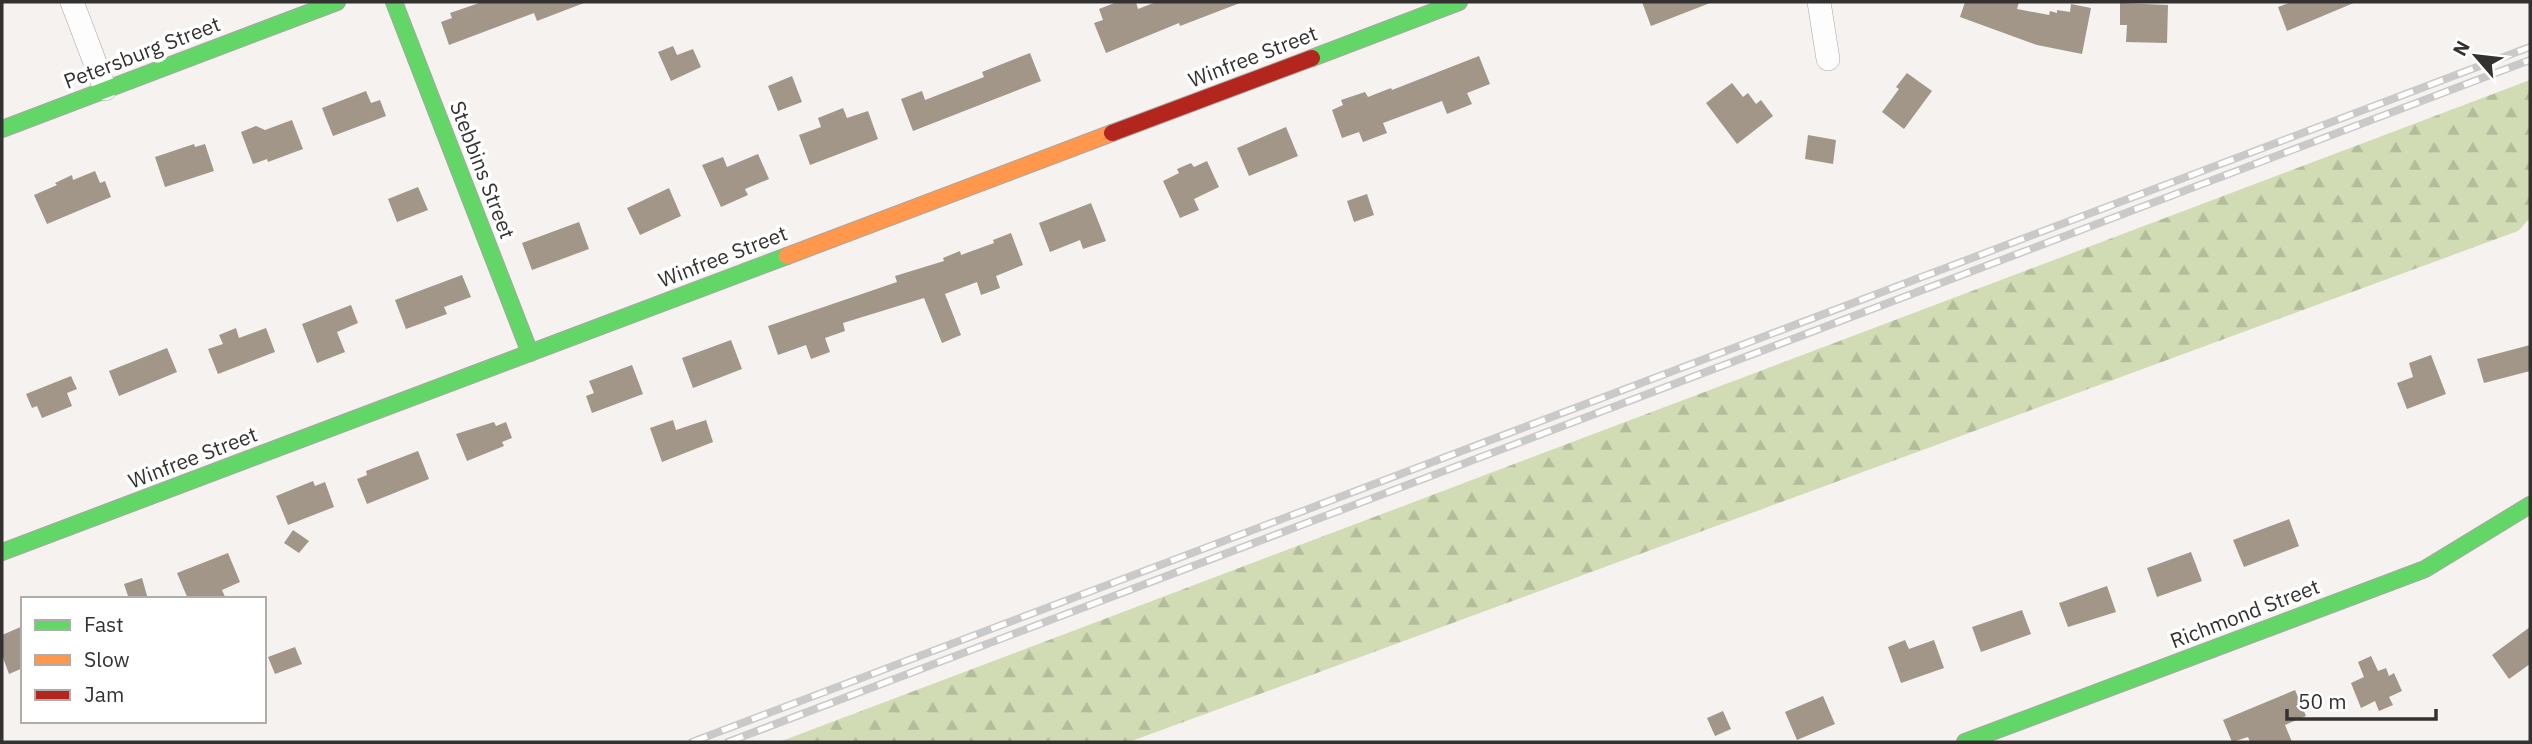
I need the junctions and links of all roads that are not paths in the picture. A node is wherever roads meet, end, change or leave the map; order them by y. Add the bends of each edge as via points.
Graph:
1 (72, 2) edge
2 (337, 2) edge
3 (394, 2) edge
4 (1459, 2) edge
5 (1819, 2) edge
6 (1828, 60) dead end
7 (105, 89) junction
8 (2, 129) edge
9 (530, 352) junction
10 (2530, 505) edge
11 (2, 552) edge
12 (1965, 742) edge

1 - 7 street
2 - 7 street, Petersburg Street
3 - 9 street, Stebbins Street
4 - 9 street, Winfree Street
5 - 6 street
7 - 8 street, Petersburg Street
9 - 11 street, Winfree Street
10 - 12 street, Richmond Street via 2426,569

